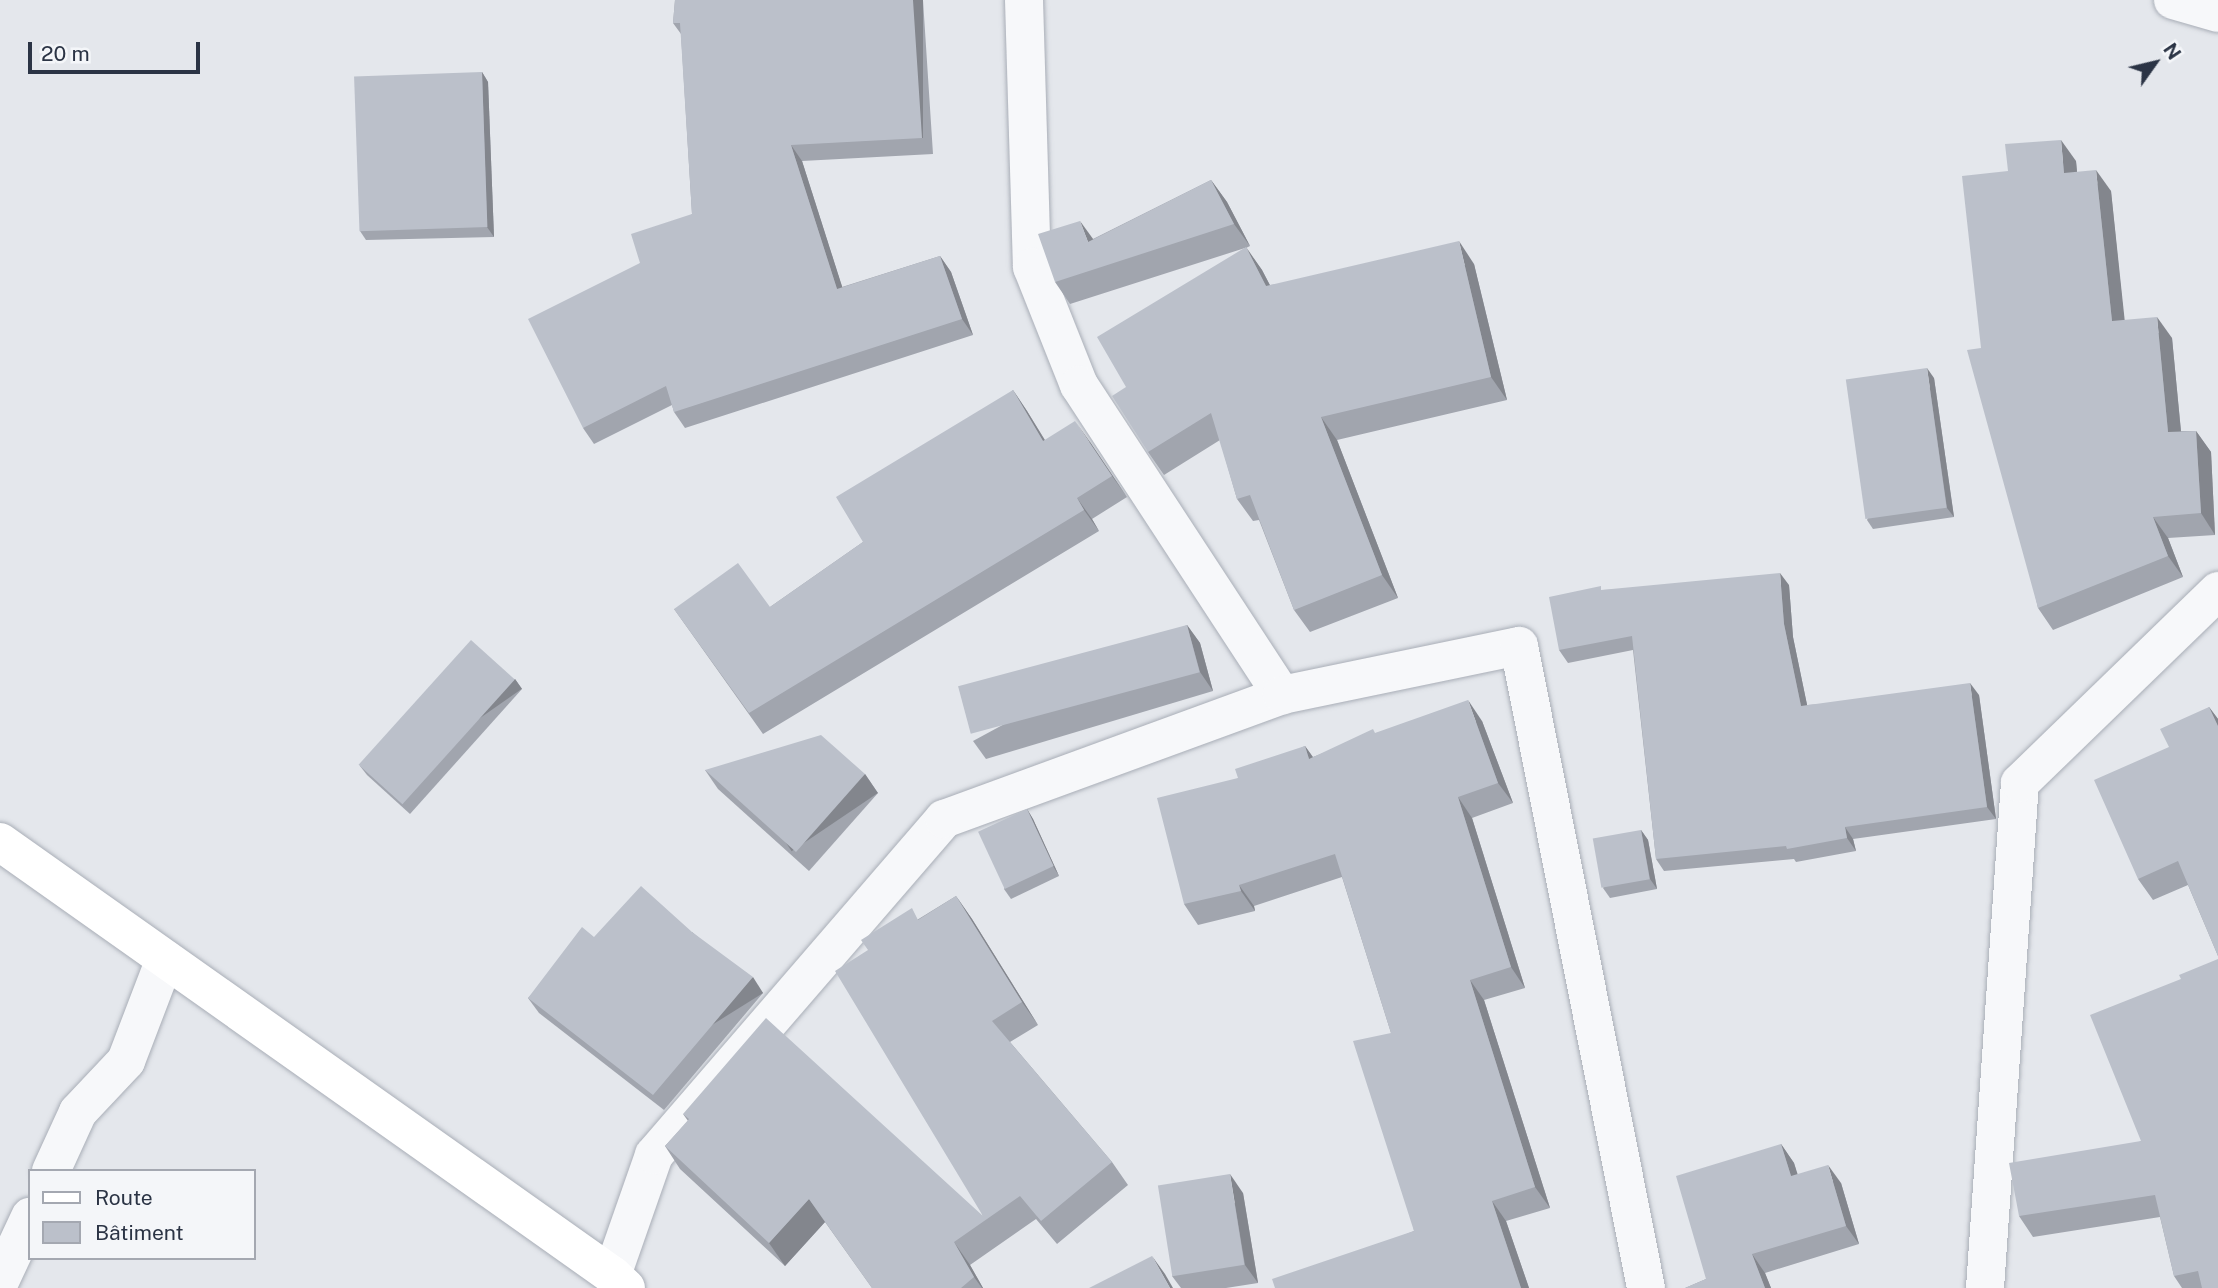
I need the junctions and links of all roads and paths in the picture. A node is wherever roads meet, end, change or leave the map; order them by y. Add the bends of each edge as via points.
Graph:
1 (1024, 0) edge
2 (2173, 0) edge
3 (2218, 13) edge
4 (2218, 592) edge
5 (1282, 695) junction
6 (0, 842) edge
7 (165, 959) junction
8 (52, 1169) edge
9 (28, 1221) edge
10 (0, 1281) edge
11 (619, 1281) edge
12 (1646, 1288) edge
13 (1985, 1288) edge

1 - 5 street via 1032,267 1079,385
2 - 3 street
4 - 13 street via 2020,783
5 - 11 street via 944,819 654,1155
5 - 12 street via 1519,646
6 - 7 main road
7 - 8 street via 126,1061 78,1112
7 - 11 main road
9 - 10 street

